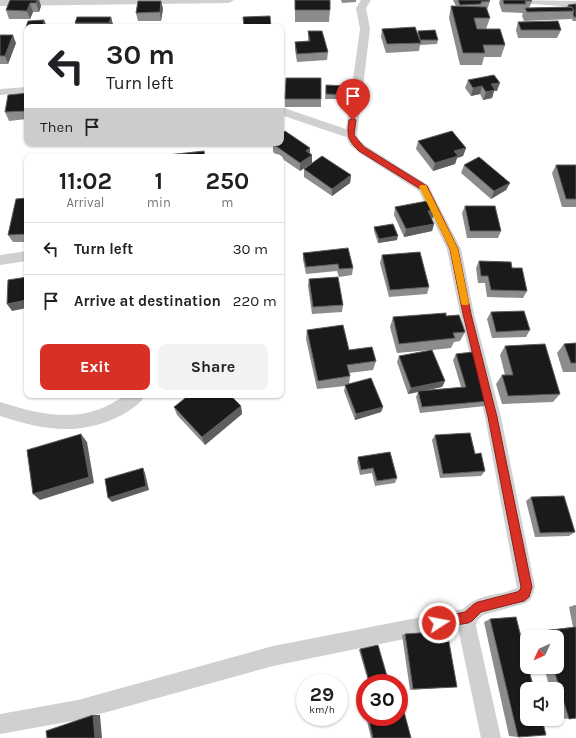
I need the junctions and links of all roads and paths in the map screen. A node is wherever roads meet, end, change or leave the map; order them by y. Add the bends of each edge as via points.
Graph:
1 (229, 0) edge
2 (366, 0) edge
3 (518, 0) edge
4 (0, 3) edge
5 (576, 4) edge
6 (24, 90) edge
7 (0, 92) edge
8 (284, 113) edge
9 (351, 135) junction
10 (24, 256) edge
11 (0, 260) edge
12 (134, 398) edge
13 (0, 409) edge
14 (468, 617) junction
15 (0, 724) edge
16 (491, 738) edge

1 - 4 street
2 - 9 street via 361,8 366,23
3 - 5 street
6 - 7 street
8 - 9 street
9 - 14 street via 362,149 424,188 454,249 467,314 493,417 526,587 525,593 520,597 478,608
10 - 11 street
12 - 13 street via 121,409 88,422 36,420
14 - 15 street via 302,649 114,701
14 - 16 street via 467,626

